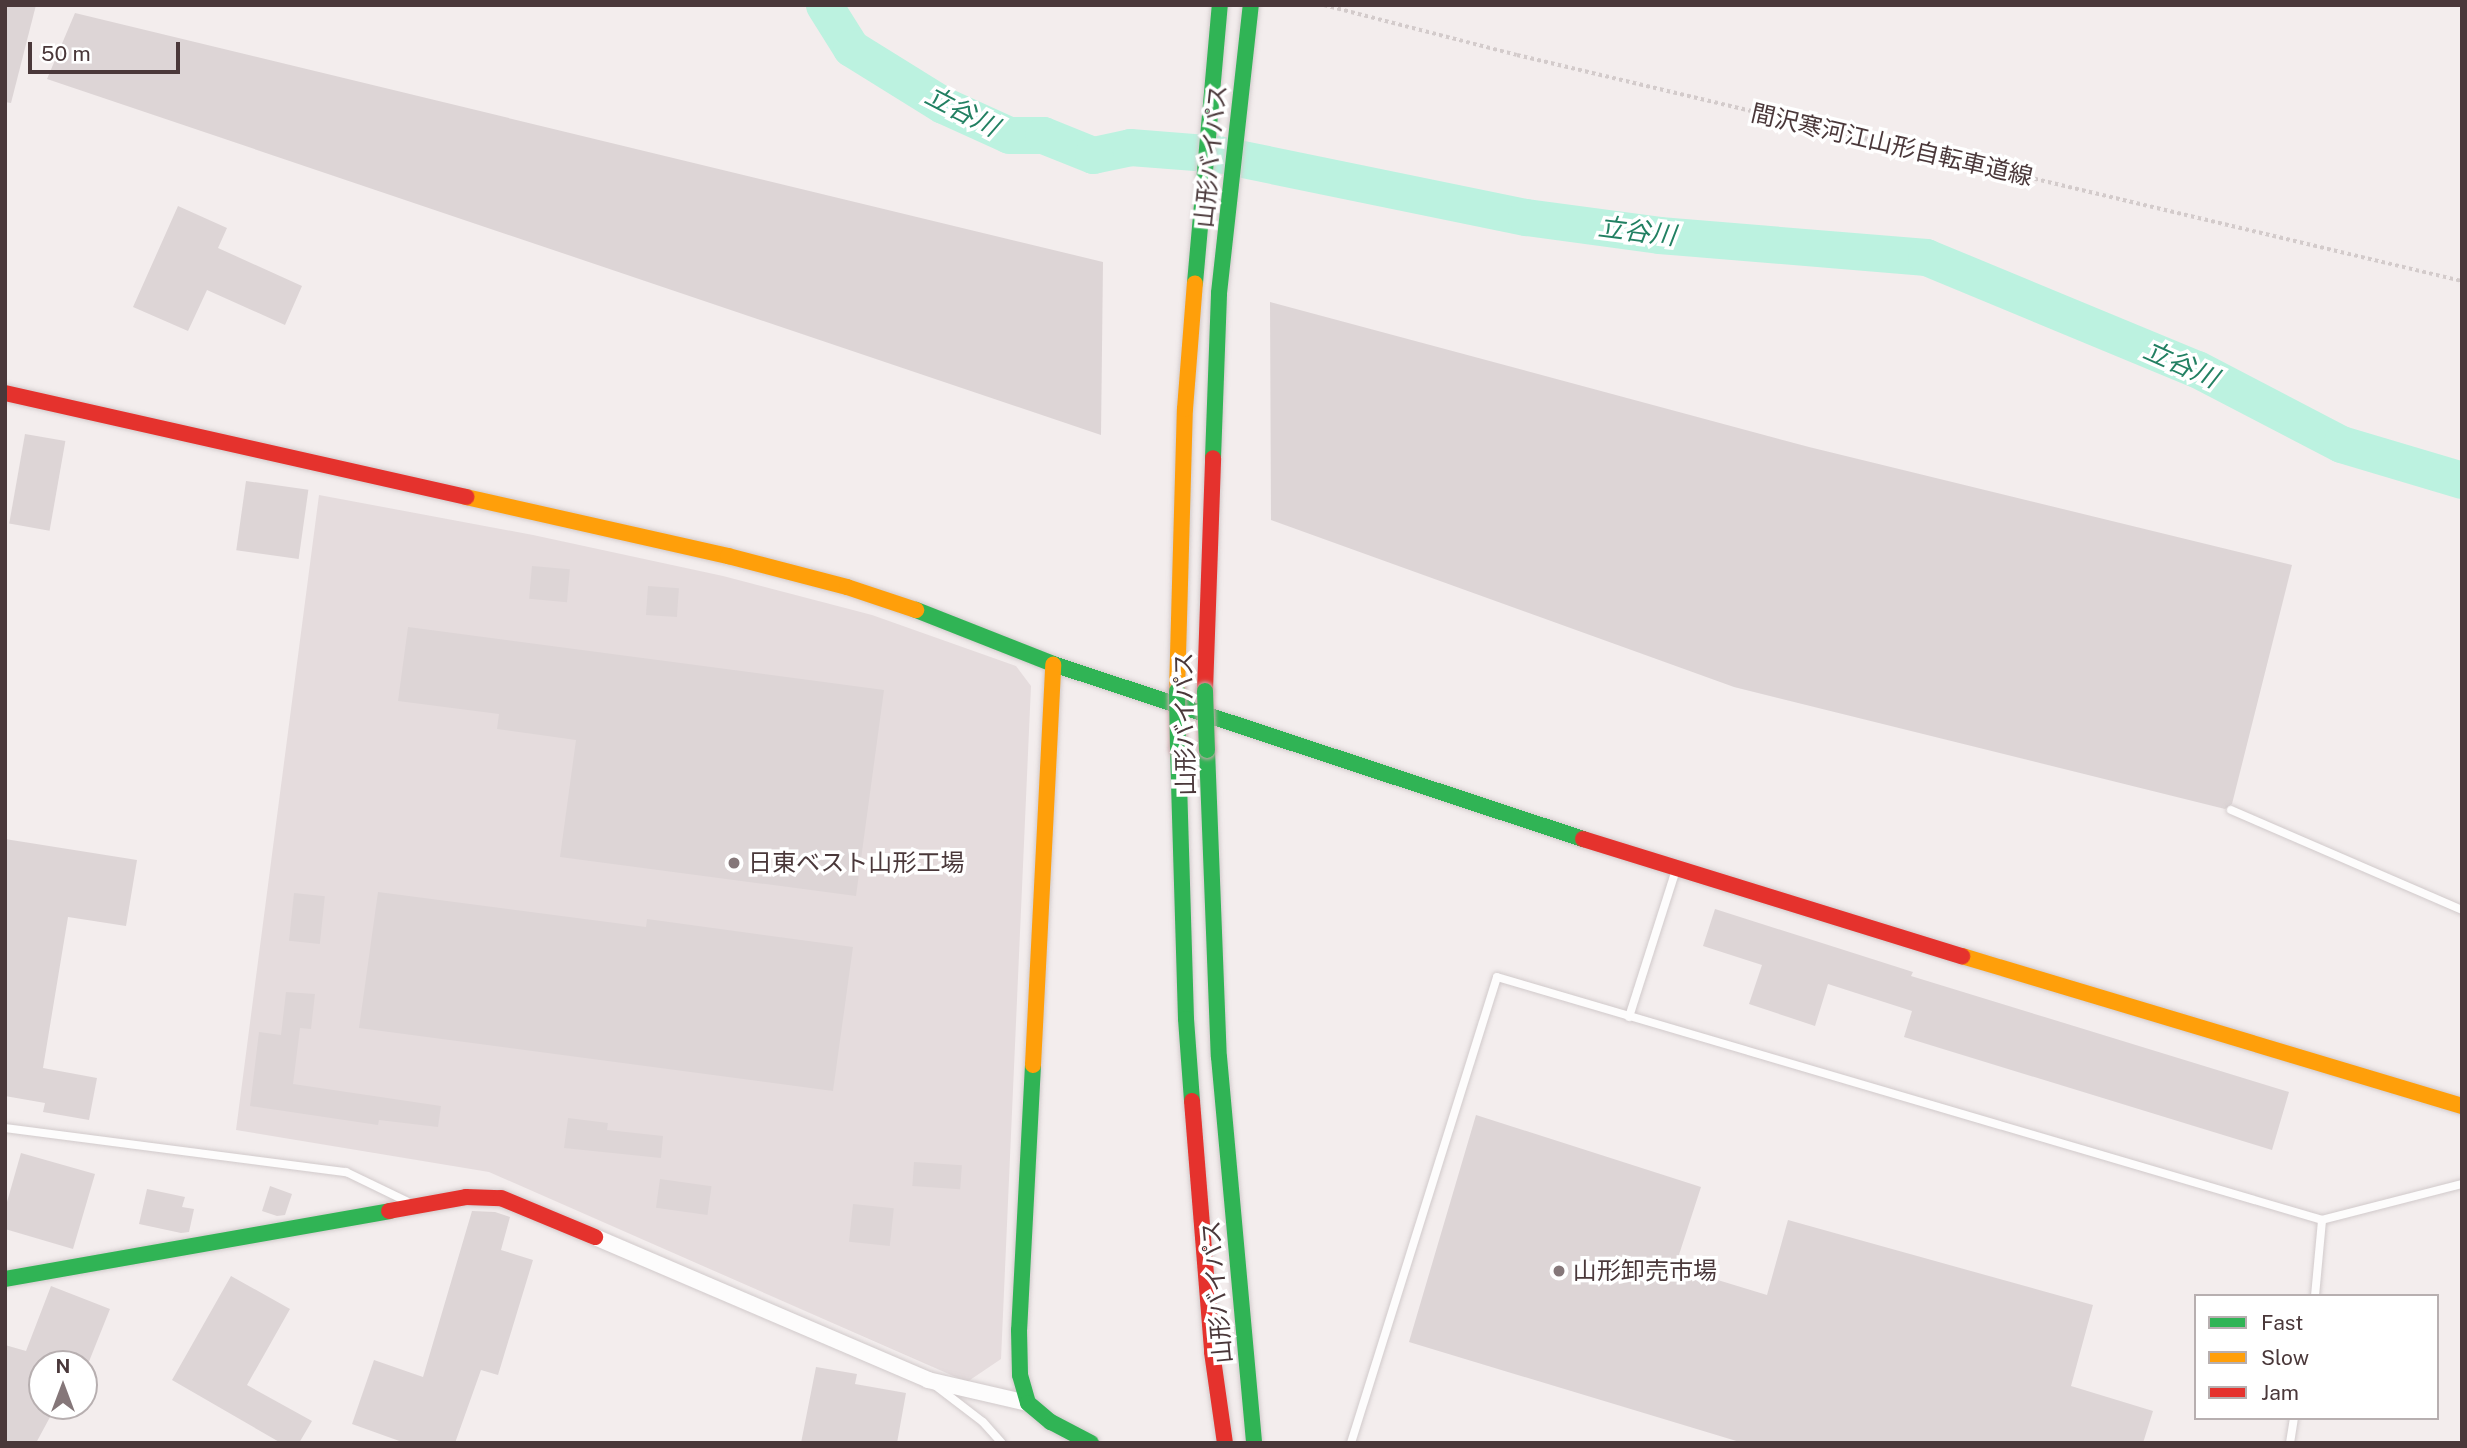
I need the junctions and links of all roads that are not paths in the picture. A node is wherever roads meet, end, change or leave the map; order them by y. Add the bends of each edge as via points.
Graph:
1 (1220, 5) edge
2 (1251, 5) edge
3 (5, 393) edge
4 (1053, 664) junction
5 (2231, 810) dead end
6 (1676, 870) junction
7 (2462, 910) edge
8 (1629, 1017) junction
9 (2462, 1107) edge
10 (5, 1128) edge
11 (2462, 1184) edge
12 (417, 1207) junction
13 (2322, 1220) junction
14 (1202, 1227) junction
15 (595, 1237) joint
16 (5, 1279) edge
17 (2315, 1294) edge
18 (928, 1380) junction
19 (1028, 1403) junction
20 (2294, 1420) edge
21 (1205, 1430) dead end
22 (1002, 1443) edge
23 (1091, 1443) edge
24 (1225, 1443) edge
25 (1254, 1443) edge
26 (1351, 1443) edge
27 (2290, 1443) edge

1 - 14 main road, 山形バイパス, bridge via 1196,247 1177,691 1186,1019
2 - 25 main road, 山形バイパス, bridge via 1219,293 1205,691 1219,1057
3 - 4 main road via 755,563 936,617
4 - 6 main road
4 - 19 main road via 1019,1330 1020,1375
5 - 7 lane
6 - 8 lane
6 - 9 main road
8 - 13 lane
8 - 26 lane via 1497,978
10 - 12 lane via 346,1172
11 - 13 lane
12 - 15 main road via 466,1197 501,1198
12 - 16 main road
13 - 17 lane
14 - 21 main road via 1195,1254 1194,1305
14 - 24 main road, 山形バイパス
15 - 18 street
18 - 19 street
18 - 22 lane via 984,1422
19 - 23 main road via 1051,1422
20 - 27 lane

